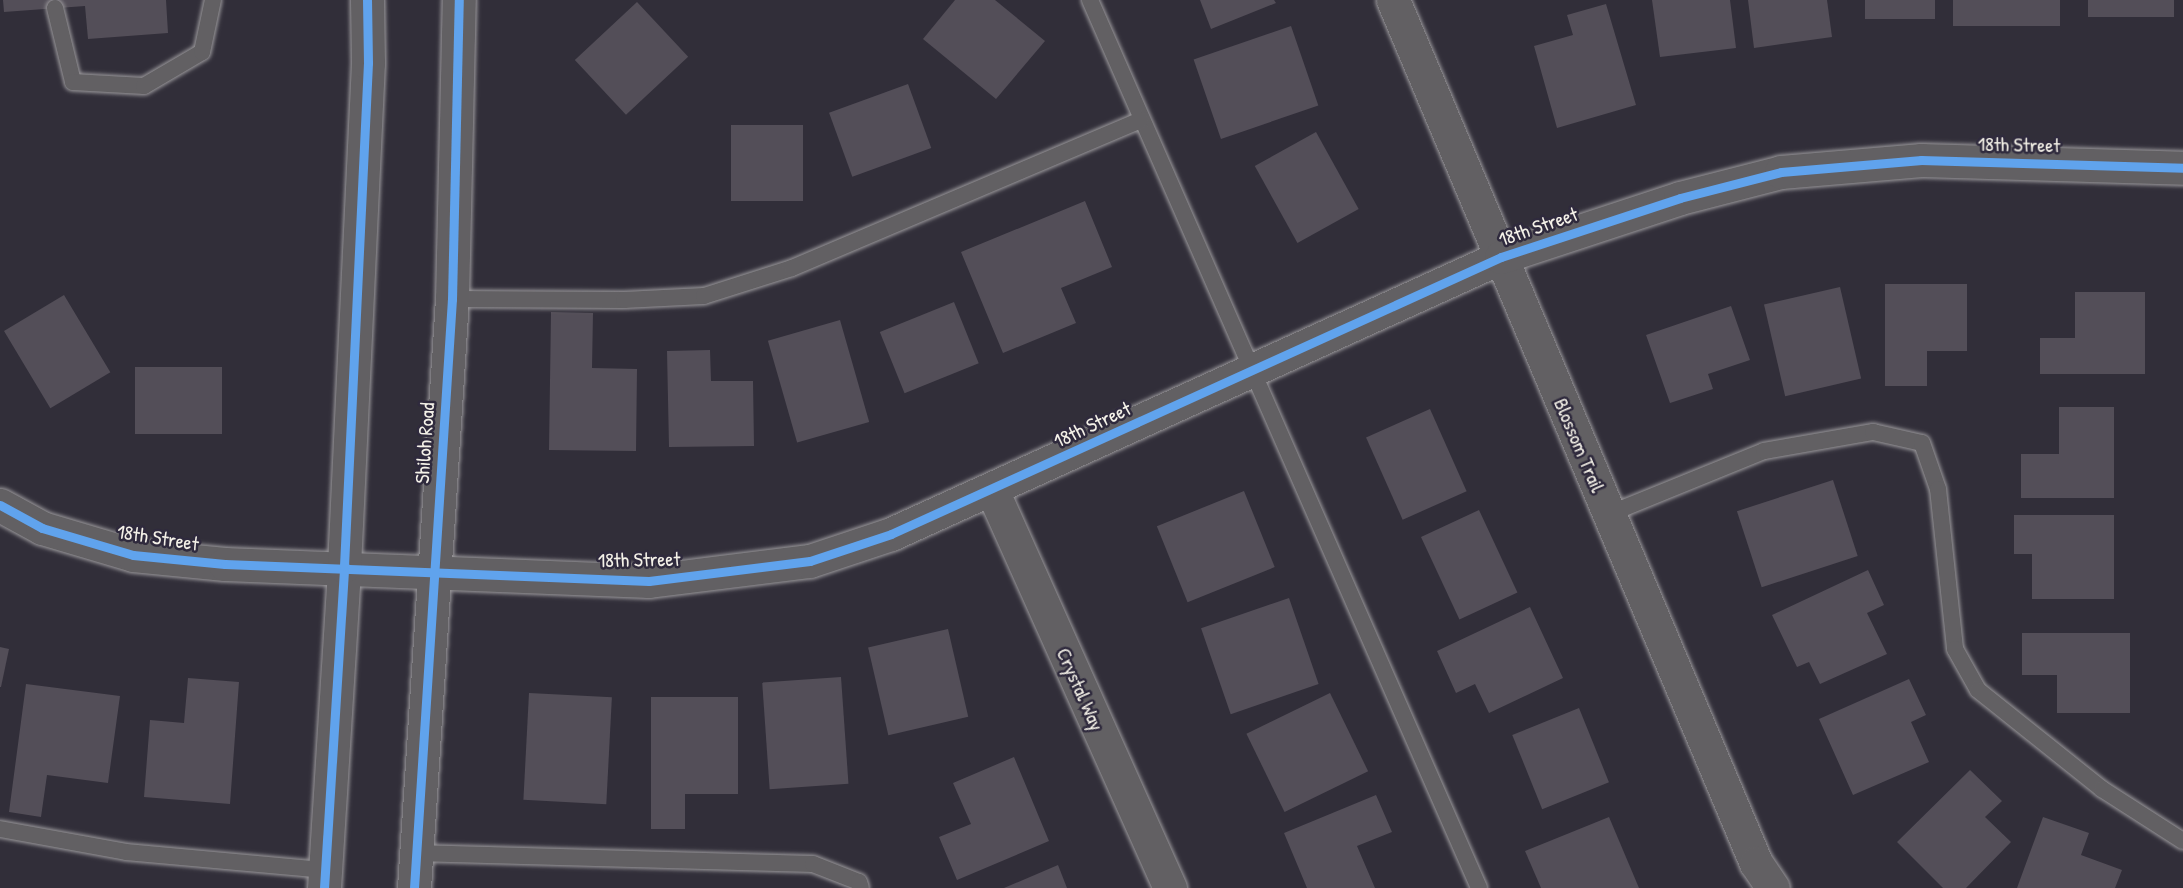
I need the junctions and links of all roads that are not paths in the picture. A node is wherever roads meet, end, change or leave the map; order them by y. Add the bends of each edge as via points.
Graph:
1 (213, 0) edge
2 (367, 0) edge
3 (459, 0) edge
4 (1090, 0) edge
5 (1393, 0) edge
6 (55, 8) dead end
7 (1141, 120) junction
8 (2183, 168) edge
9 (1501, 257) junction
10 (452, 299) junction
11 (1251, 370) junction
12 (992, 490) junction
13 (0, 506) edge
14 (1609, 514) junction
15 (344, 566) junction
16 (433, 571) junction
17 (0, 829) edge
18 (2183, 841) edge
19 (415, 853) junction
20 (324, 879) edge
21 (414, 888) edge
22 (861, 888) edge
23 (1170, 888) edge
24 (1479, 888) edge
25 (1773, 888) edge

1 - 6 lane via 202,52 144,86 73,82
2 - 15 street via 368,63
3 - 10 street, Shiloh Road
4 - 7 lane
5 - 9 street, Blossom Trail
7 - 10 lane via 792,268 704,296 624,300
7 - 11 lane
8 - 9 street, 18th Street via 1921,160 1781,172 1680,198
9 - 11 street, 18th Street
9 - 14 street, Blossom Trail
10 - 16 street, Shiloh Road
11 - 12 street, 18th Street
11 - 24 lane
12 - 16 street, 18th Street via 891,534 810,561 649,581
12 - 23 street, Crystal Way
13 - 15 street, 18th Street via 42,528 133,555 225,564
14 - 18 lane via 1764,451 1873,432 1922,443 1938,489 1955,649 1978,690 2102,789
14 - 25 street, Blossom Trail via 1756,863
15 - 16 street, 18th Street
15 - 20 street
16 - 19 street, Shiloh Road
17 - 20 lane via 126,852
19 - 21 street, Shiloh Road
19 - 22 lane via 813,864 859,882

